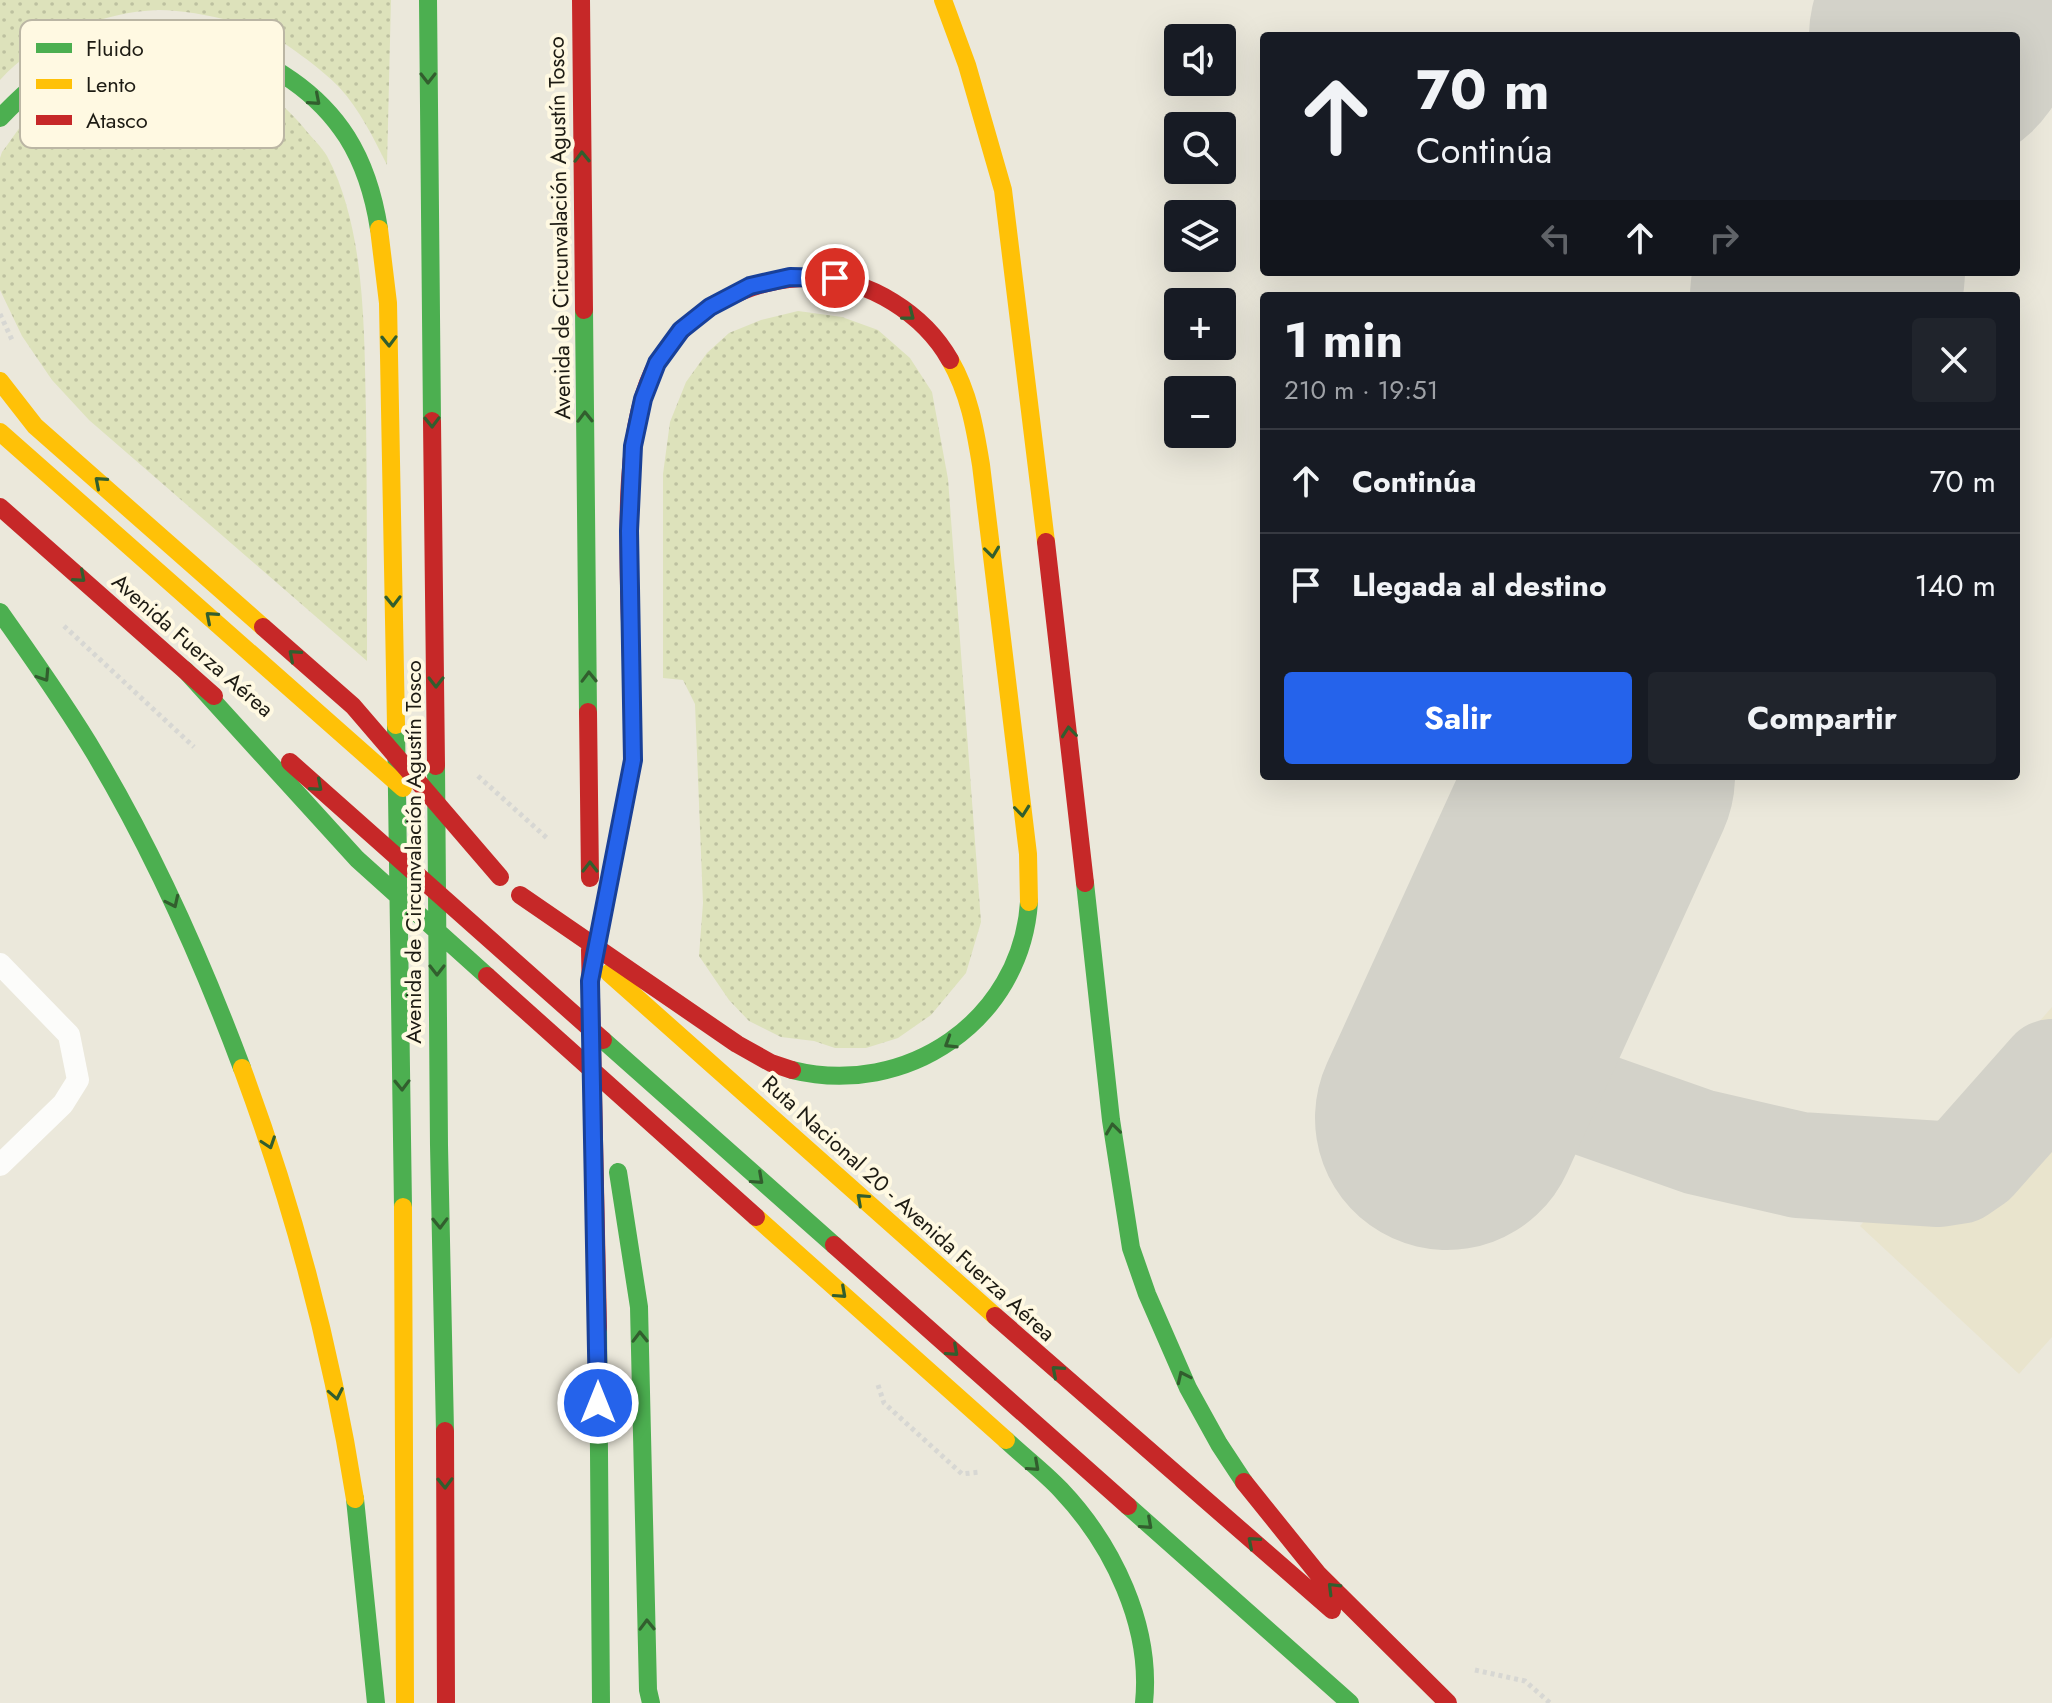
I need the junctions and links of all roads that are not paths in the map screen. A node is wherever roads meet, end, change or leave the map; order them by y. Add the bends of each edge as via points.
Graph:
1 (428, 0) edge
2 (581, 0) edge
3 (943, 0) edge
4 (284, 75) edge
5 (20, 96) edge
6 (0, 118) edge
7 (0, 381) edge
8 (0, 432) edge
9 (0, 507) edge
10 (0, 612) edge
11 (185, 670) junction
12 (354, 742) joint
13 (500, 877) junction
14 (520, 895) junction
15 (0, 964) edge
16 (590, 981) junction
17 (591, 1005) junction
18 (0, 1165) edge
19 (376, 1703) edge
20 (405, 1703) edge
21 (446, 1703) edge
22 (601, 1703) edge
23 (651, 1703) edge
24 (1144, 1703) edge
25 (1350, 1703) edge
26 (1439, 1703) edge
27 (1448, 1703) edge

1 -> 21 main road, Avenida de Circunvalación Agustín Tosco
16 -> 2 main road, Avenida de Circunvalación Agustín Tosco
27 -> 3 main road via 1318,1574 1240,1476 1188,1388 1131,1248 1111,1120 1003,190
4 -> 20 main road via 326,110 350,142 375,208 388,303 403,1144
6 -> 5 main road
13 -> 7 main road via 353,706 35,426
12 -> 8 main road, Avenida Fuerza Aérea
9 -> 11 main road, Avenida Fuerza Aérea
10 -> 19 main road via 108,777 162,878 248,1080 282,1181 333,1378 352,1481
11 -> 24 main road via 357,859 1061,1490 1098,1537 1131,1598 1143,1644
11 -> 25 main road, Avenida Fuerza Aérea
12 - 13 main road, Ruta Nacional 20 - Avenida Fuerza Aérea
13 - 14 main road, Ruta Nacional 20 - Avenida Fuerza Aérea
16 -> 14 main road via 633,760 633,446 657,363 681,330 750,286 790,277 835,278 876,292 941,344 962,380 974,421 1030,887 1026,928 1013,971 993,1005 963,1035 930,1055 856,1077 820,1076 773,1064 734,1044 699,1017
26 -> 14 main road, Ruta Nacional 20 - Avenida Fuerza Aérea
15 - 18 lane via 69,1035 78,1080 63,1104
16 - 17 main road, Avenida de Circunvalación Agustín Tosco
17 - 22 main road, Avenida de Circunvalación Agustín Tosco
23 -> 17 main road via 639,1307

